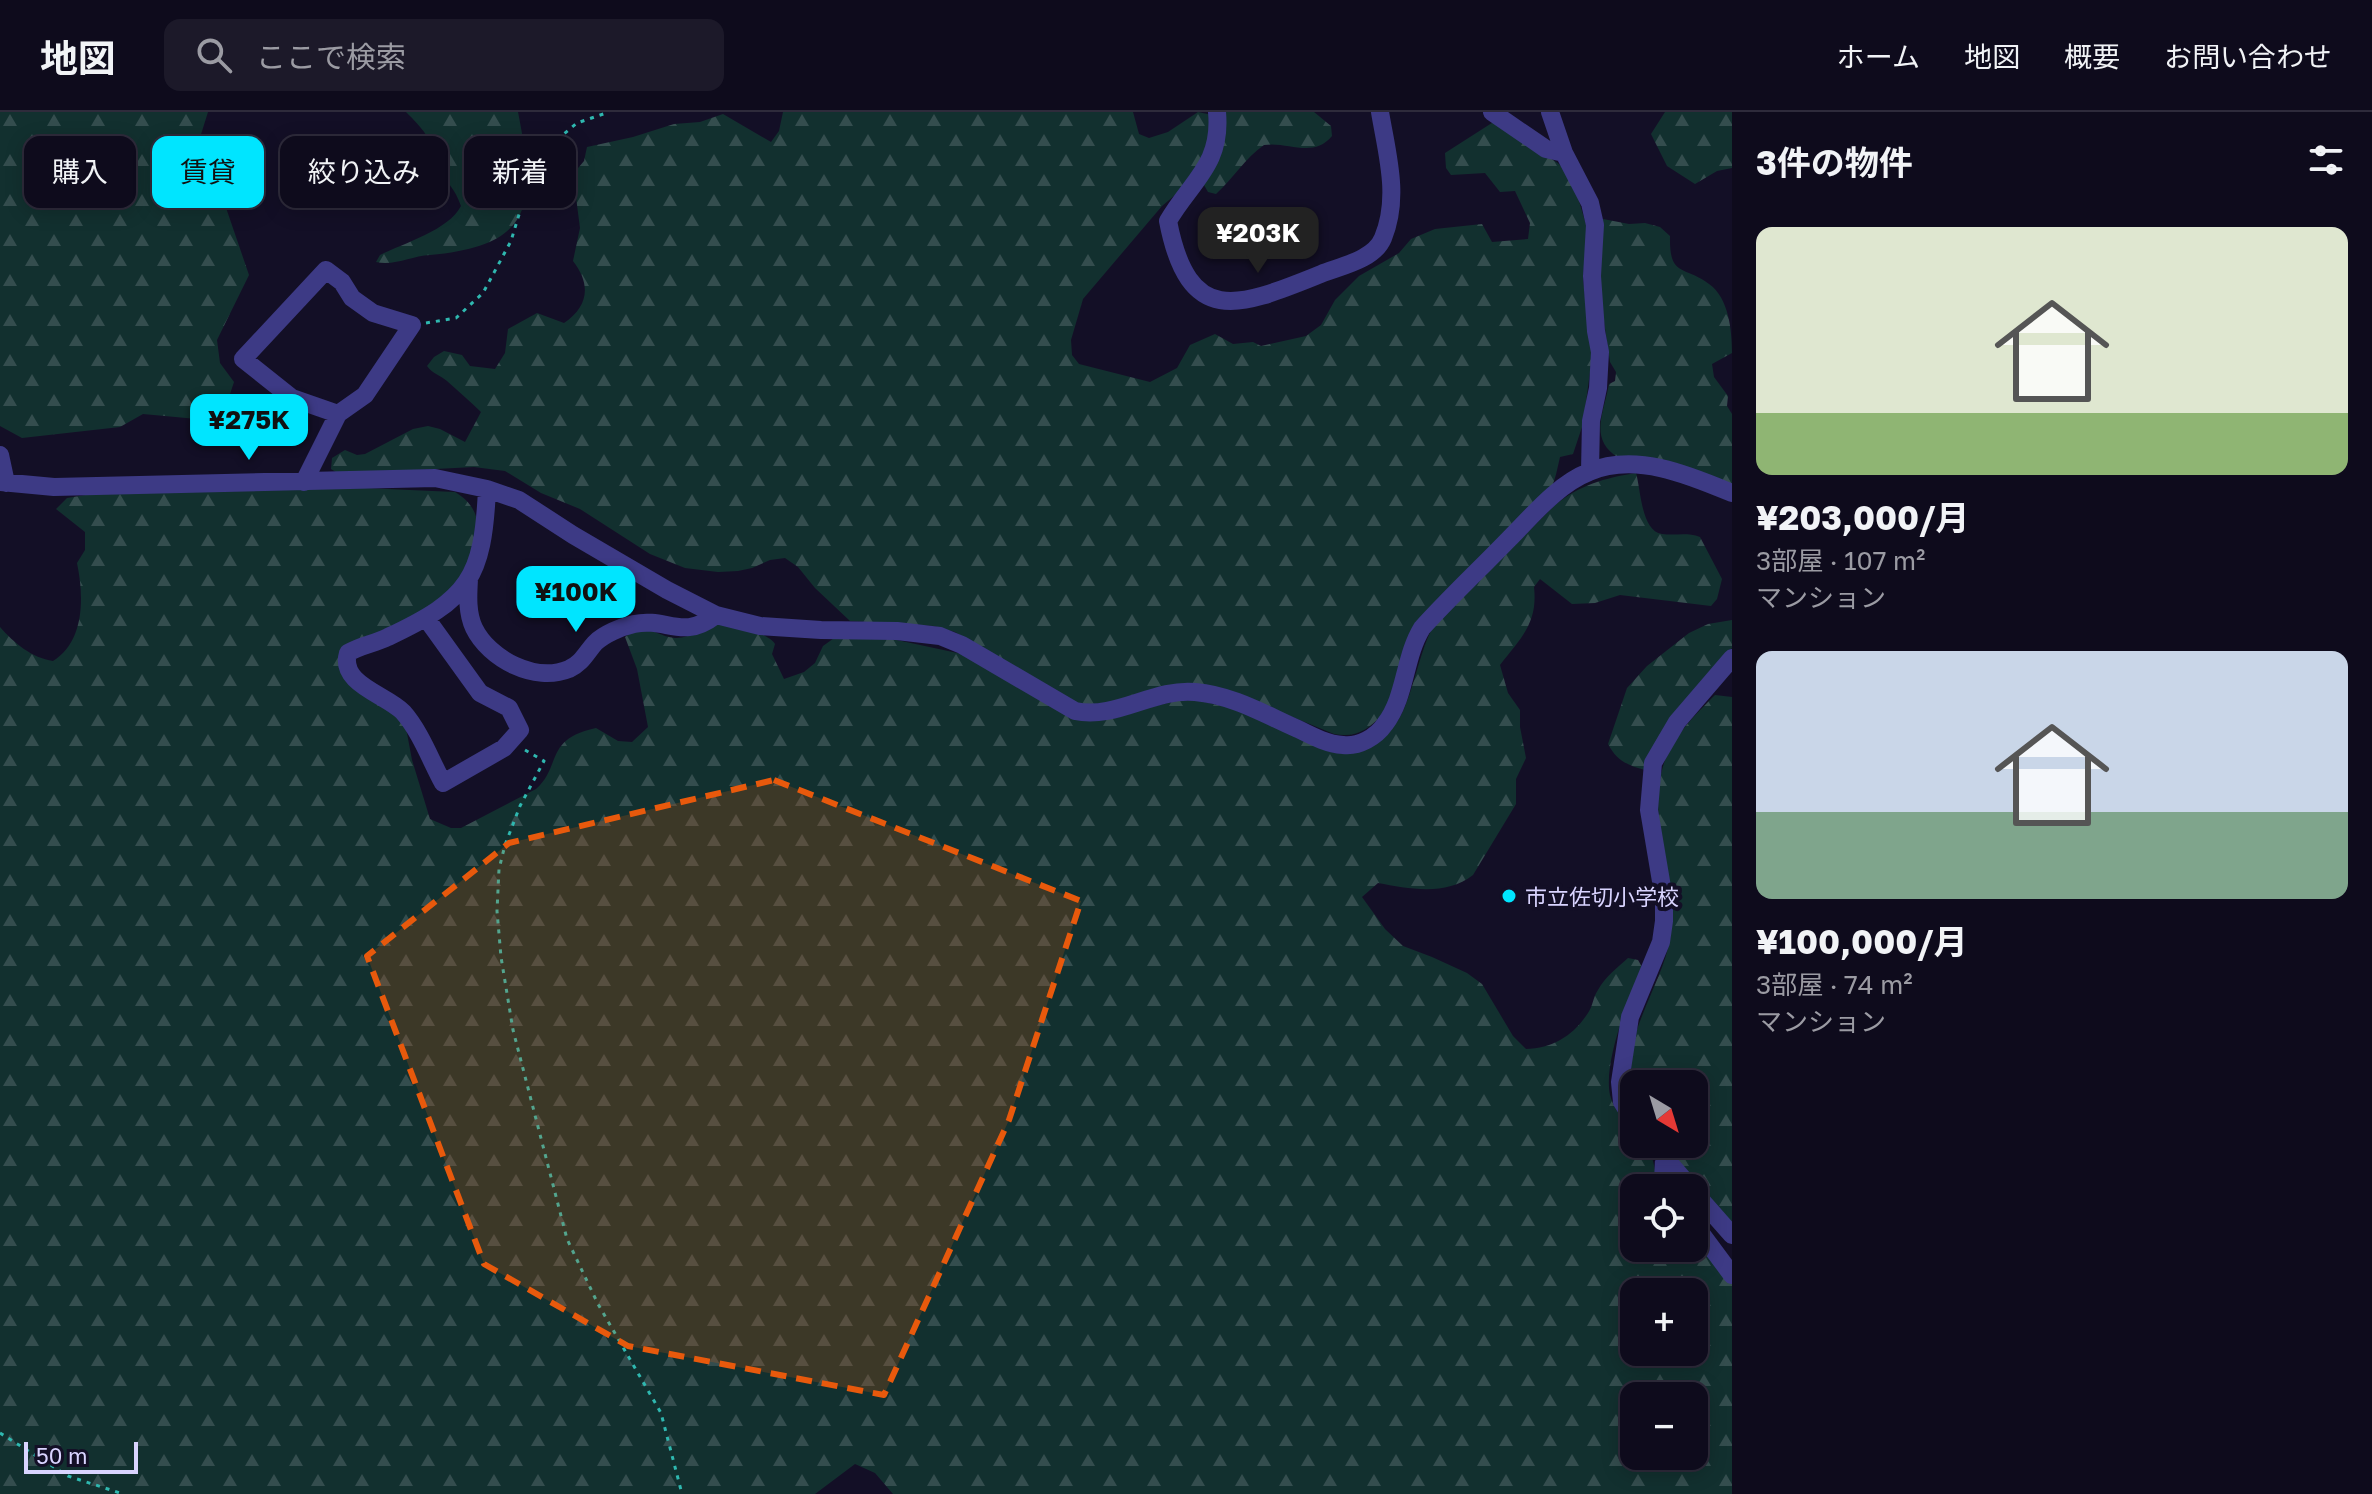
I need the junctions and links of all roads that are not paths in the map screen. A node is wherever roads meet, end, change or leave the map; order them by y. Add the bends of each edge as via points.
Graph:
1 (1217, 112) edge
2 (1380, 112) edge
3 (1492, 112) edge
4 (1550, 112) edge
5 (1564, 153) junction
6 (338, 414) junction
7 (0, 455) edge
8 (1590, 471) junction
9 (304, 482) junction
10 (3, 483) edge
11 (487, 489) junction
12 (1732, 493) edge
13 (469, 579) junction
14 (716, 615) junction
15 (426, 618) junction
16 (1732, 658) edge
17 (1622, 1070) edge
18 (1664, 1158) edge
19 (1678, 1174) edge
20 (1708, 1208) edge
21 (1732, 1235) edge
22 (1708, 1243) edge
23 (1732, 1275) edge

1 - 2 street via 1217,138 1206,170 1168,221 1179,264 1193,285 1212,298 1235,303 1286,288 1378,248 1393,187
3 - 5 street via 1546,149
4 - 5 street
5 - 8 street via 1582,183 1595,225 1592,276 1600,367
6 - 6 street via 365,395 412,325 373,313 326,270 243,359 292,398
6 - 9 street
7 - 10 street
8 - 12 street via 1643,466 1675,471
8 - 14 street via 1565,486 1422,628 1394,711 1373,737 1347,746 1238,702 1190,691 1104,712 1075,711 940,636 760,626
9 - 10 street via 80,487
9 - 11 street via 435,478
11 - 13 street via 485,533
11 - 14 street via 519,500
13 - 14 street via 474,629 499,657 536,671 568,669 604,637 634,624 691,628
13 - 15 street
15 - 15 street via 378,642 361,644 345,662 359,683 402,711 443,783 504,748 520,730 509,708 480,693
16 - 17 street via 1677,722 1653,763 1649,810 1664,921 1661,942 1630,1017
18 - 19 street
20 - 21 street
22 - 23 street

